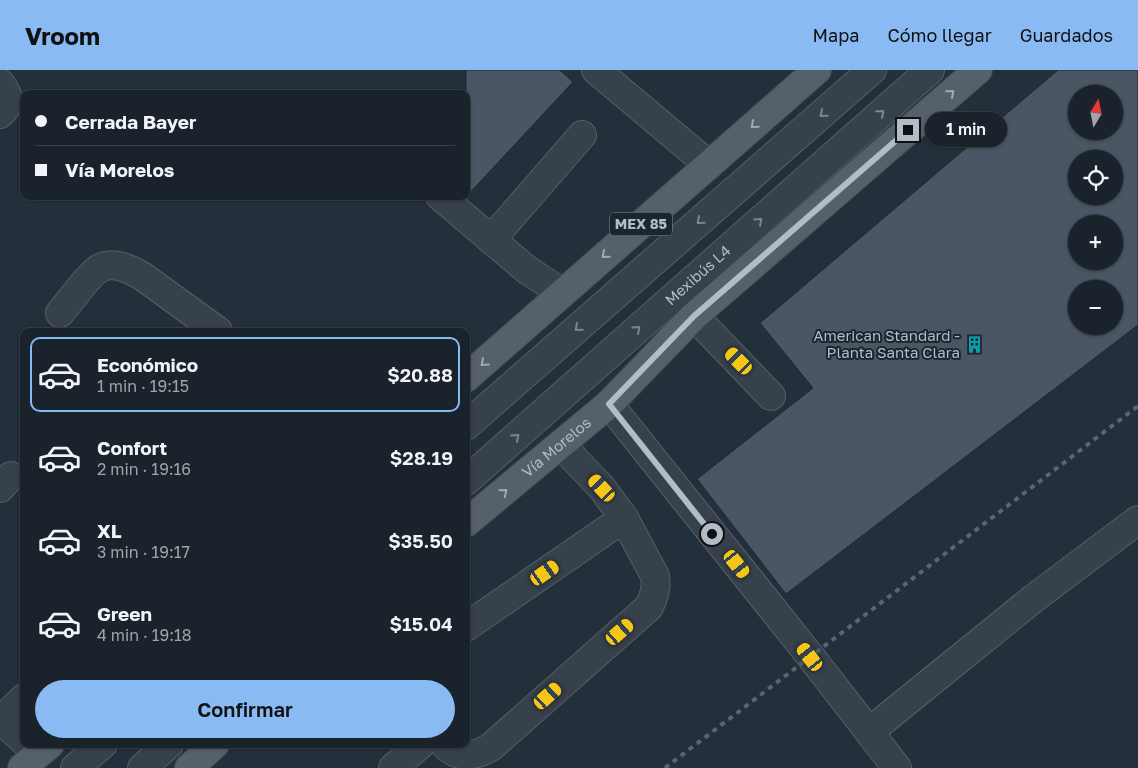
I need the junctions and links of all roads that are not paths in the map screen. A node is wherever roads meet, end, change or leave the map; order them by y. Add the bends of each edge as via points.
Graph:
1 (596, 70) edge
2 (817, 70) edge
3 (872, 70) edge
4 (930, 70) edge
5 (978, 70) edge
6 (0, 83) edge
7 (0, 114) edge
8 (582, 135) dead end
9 (709, 164) junction
10 (445, 200) edge
11 (491, 240) junction
12 (562, 293) junction
13 (60, 313) dead end
14 (694, 316) junction
15 (214, 328) edge
16 (470, 374) edge
17 (771, 396) dead end
18 (609, 404) junction
19 (470, 422) edge
20 (561, 445) junction
21 (470, 476) edge
22 (624, 518) junction
23 (470, 520) edge
24 (1138, 520) edge
25 (470, 624) edge
26 (20, 702) edge
27 (0, 719) edge
28 (869, 732) junction
29 (20, 738) edge
30 (98, 748) edge
31 (165, 748) edge
32 (212, 748) edge
33 (416, 748) edge
34 (447, 748) edge
35 (75, 768) edge
36 (142, 768) edge
37 (189, 768) edge
38 (393, 768) edge
39 (896, 768) edge

1 - 9 lane
2 -> 9 main road, MEX 85
3 -> 19 lane
21 -> 4 lane, Mexibús L4
14 -> 5 main road, Vía Morelos
6 - 7 lane via 9,102
8 - 11 lane
9 -> 12 main road, MEX 85
10 - 11 lane
11 - 12 lane
12 -> 16 main road, MEX 85
13 - 15 lane via 94,272 102,266 118,266 142,276
14 - 17 lane
14 - 18 main road, Vía Morelos
18 - 20 main road, Vía Morelos
18 - 28 lane
20 - 22 lane via 602,488
23 -> 20 main road, Vía Morelos
22 - 25 lane
22 - 34 lane via 655,576 656,586 649,607 491,747 471,755
24 - 28 lane
26 - 27 lane
27 - 29 lane
28 - 39 lane
30 - 35 lane
31 - 36 lane
32 - 37 main road
33 - 38 lane

